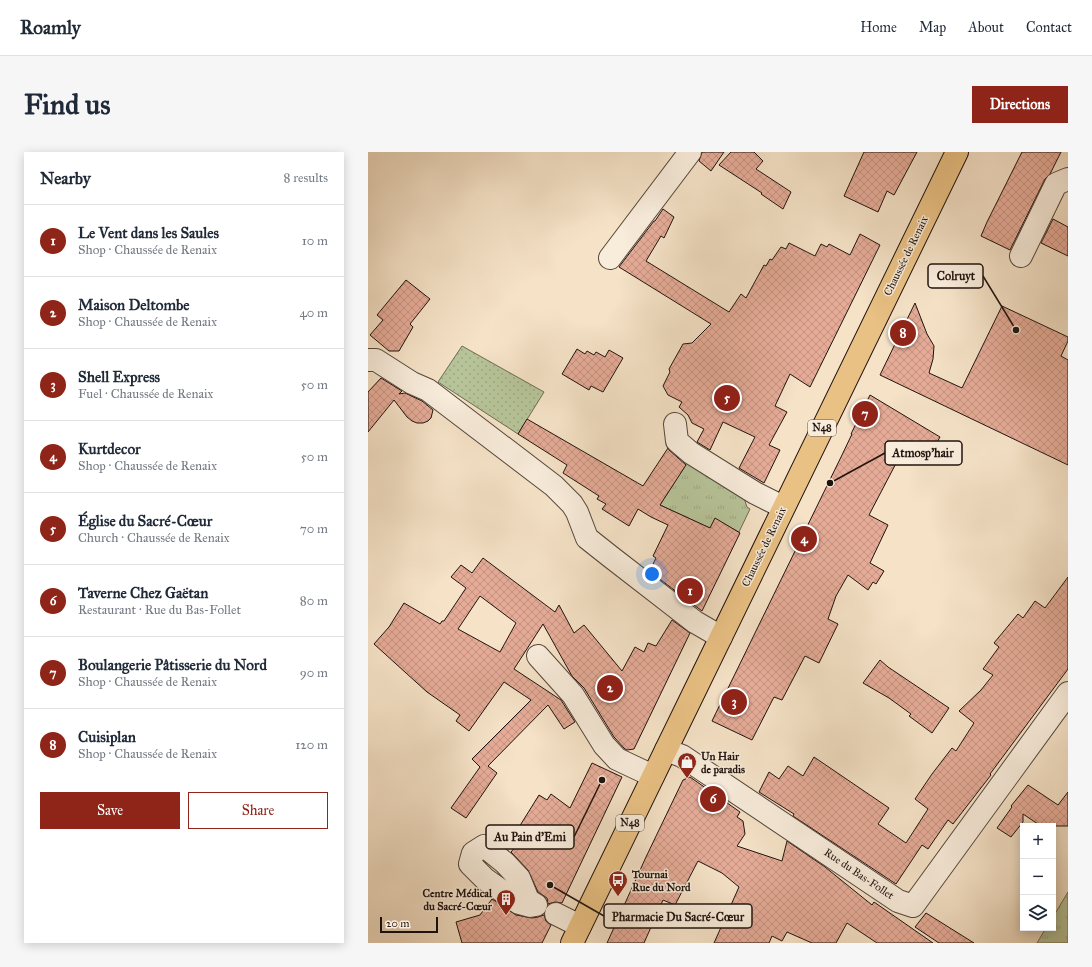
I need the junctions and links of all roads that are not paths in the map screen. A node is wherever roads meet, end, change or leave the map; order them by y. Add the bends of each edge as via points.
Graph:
1 (690, 152) edge
2 (957, 152) edge
3 (1068, 179) edge
4 (1021, 256) dead end
5 (610, 258) dead end
6 (368, 360) edge
7 (675, 424) dead end
8 (784, 507) junction
9 (721, 636) junction
10 (538, 656) dead end
11 (1068, 693) edge
12 (666, 750) junction
13 (653, 776) junction
14 (556, 914) dead end
15 (576, 934) edge

1 - 5 street
2 - 8 main road, Chaussée de Renaix / N48
3 - 4 street via 1056,184
6 - 9 street via 376,360 428,390 554,486 572,504 587,538 695,622
7 - 8 street via 678,441 691,453 755,494
8 - 9 main road, Chaussée de Renaix / N48
9 - 12 main road, Chaussée de Renaix / N48
10 - 13 street via 573,695 604,745 617,759
11 - 12 street, Rue du Bas-Follet via 912,906 898,900 682,756
12 - 13 main road, Chaussée de Renaix / N48
13 - 15 main road, Chaussée de Renaix / N48
14 - 15 street

